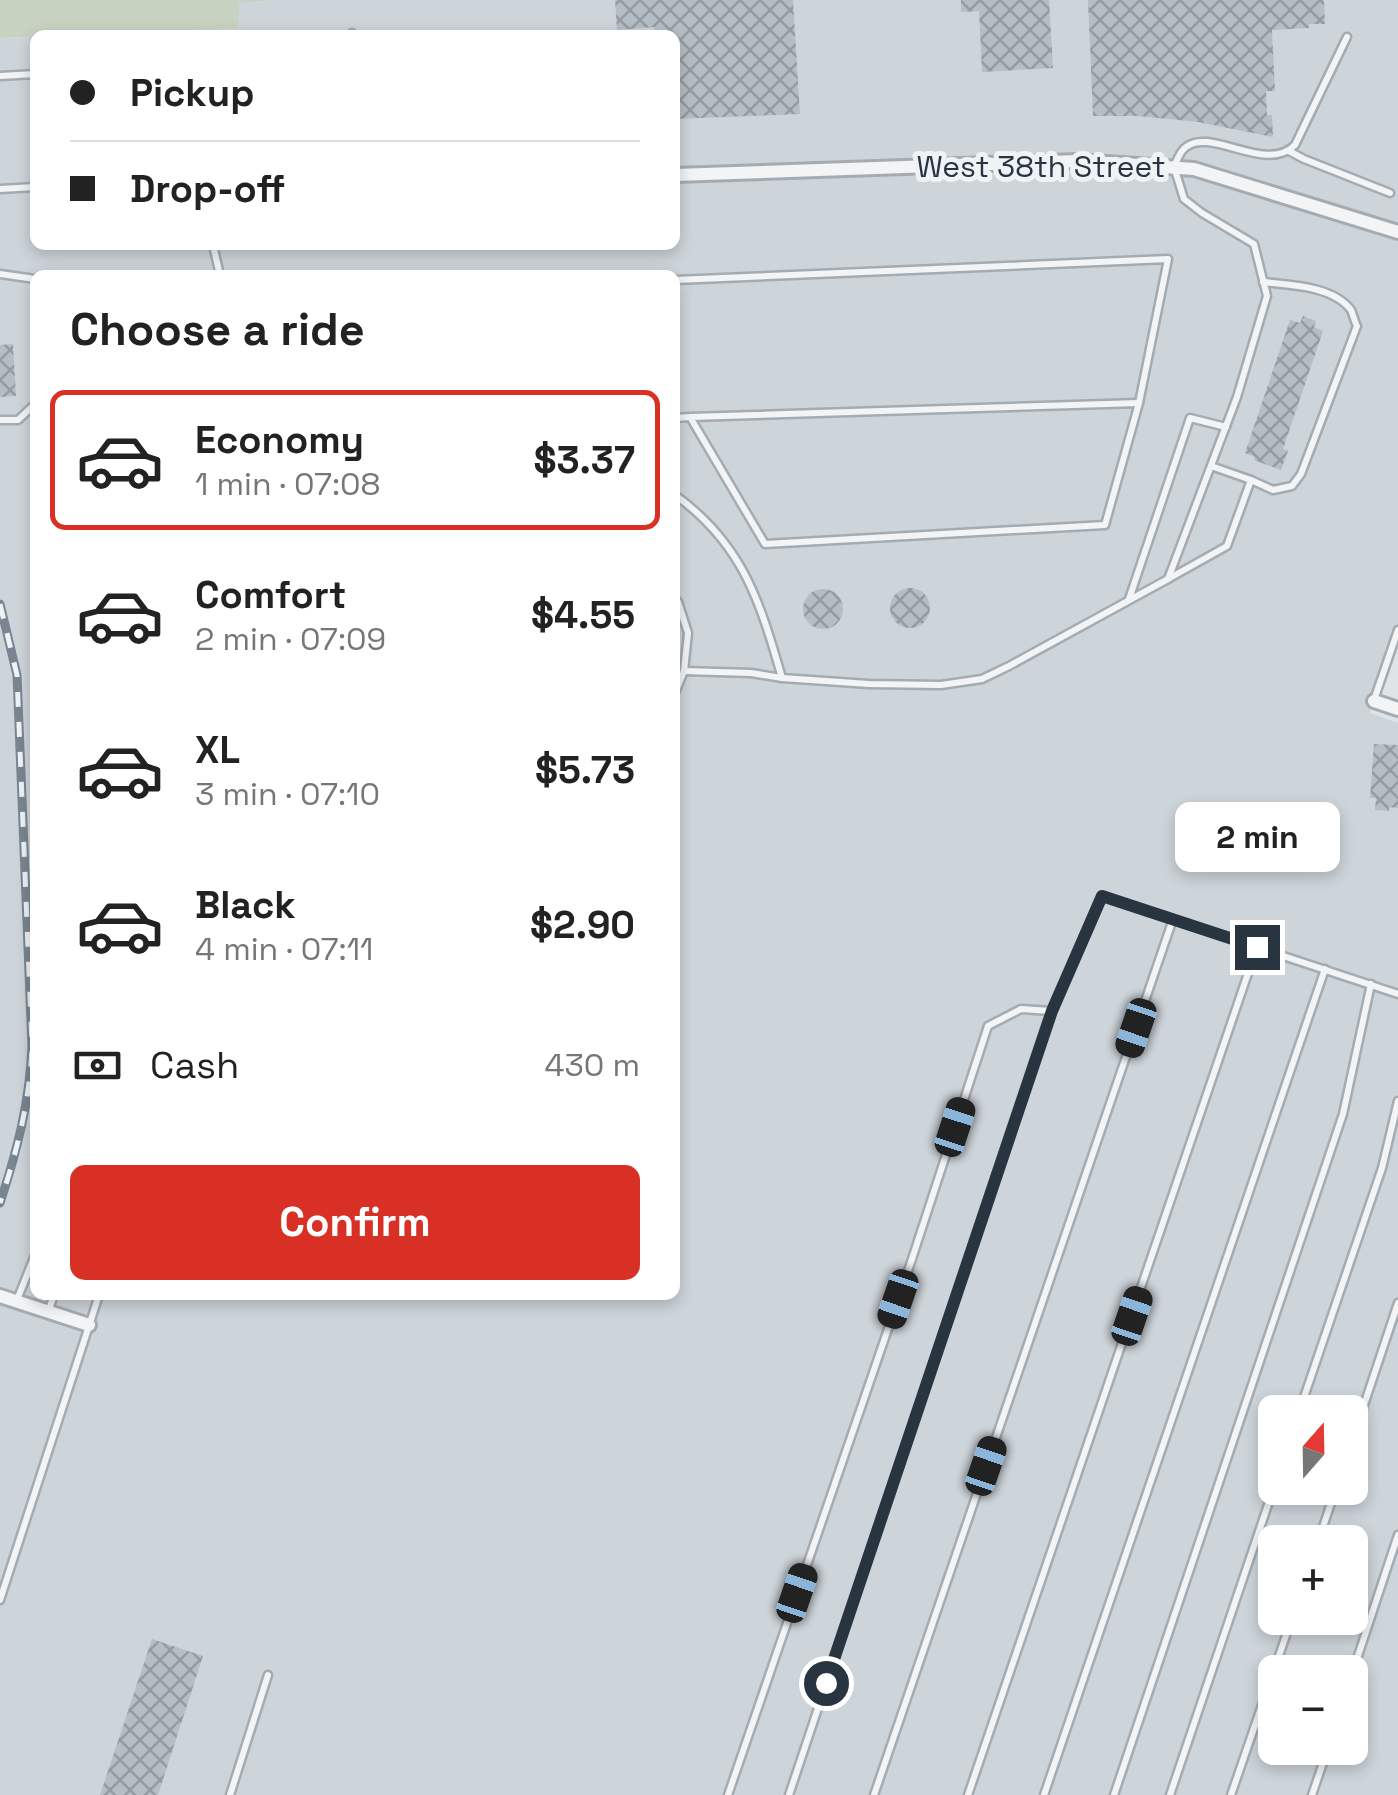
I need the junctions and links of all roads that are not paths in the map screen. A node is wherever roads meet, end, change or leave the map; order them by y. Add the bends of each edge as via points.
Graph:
1 (1347, 37) dead end
2 (30, 74) edge
3 (0, 76) edge
4 (1289, 151) junction
5 (1174, 167) junction
6 (680, 174) edge
7 (30, 187) edge
8 (0, 189) edge
9 (1390, 193) dead end
10 (1398, 232) edge
11 (0, 274) edge
12 (30, 277) edge
13 (680, 280) edge
14 (1264, 282) junction
15 (1138, 404) junction
16 (30, 409) edge
17 (690, 417) junction
18 (680, 418) edge
19 (0, 420) edge
20 (1226, 427) junction
21 (1211, 466) junction
22 (1250, 480) junction
23 (680, 499) edge
24 (1168, 579) junction
25 (1128, 601) junction
26 (680, 608) edge
27 (1398, 630) edge
28 (684, 671) junction
29 (782, 678) junction
30 (680, 681) edge
31 (1374, 700) joint
32 (1398, 709) edge
33 (1173, 919) junction
34 (1257, 947) junction
35 (1325, 969) junction
36 (1370, 984) junction
37 (1398, 994) edge
38 (1052, 1011) junction
39 (1398, 1101) edge
40 (30, 1267) edge
41 (0, 1296) edge
42 (52, 1300) edge
43 (98, 1300) edge
44 (16, 1302) junction
45 (1398, 1303) edge
46 (48, 1312) junction
47 (89, 1325) junction
48 (1305, 1395) edge
49 (1367, 1395) edge
50 (1268, 1505) edge
51 (1398, 1535) edge
52 (0, 1600) edge
53 (1286, 1635) edge
54 (1358, 1655) edge
55 (268, 1675) dead end
56 (1322, 1765) edge
57 (230, 1795) edge
58 (728, 1795) edge
59 (789, 1795) edge
60 (874, 1795) edge
61 (968, 1795) edge
62 (1044, 1795) edge
63 (1114, 1795) edge
64 (1170, 1795) edge
65 (1232, 1795) edge
66 (1312, 1795) edge

1 - 4 lane
2 - 3 lane
4 - 5 lane via 1268,156 1195,142
4 - 9 lane
5 - 6 street, West 38th Street via 1078,161
5 - 10 street, West 38th Street
5 - 14 lane via 1184,198 1254,244
7 - 8 lane
11 - 12 lane
13 - 15 lane via 1168,258
14 - 20 lane via 1267,296
14 - 22 lane via 1335,298 1352,311 1357,326 1301,474 1292,486 1272,490
15 - 17 lane
15 - 17 lane via 1105,525 765,544
16 - 19 lane via 18,420
17 - 18 lane
20 - 21 lane
20 - 25 lane via 1190,418
21 - 22 lane
21 - 24 lane
22 - 24 lane via 1226,546
23 - 29 lane via 734,553
24 - 25 lane
25 - 29 lane via 982,678 941,685
26 - 28 lane via 688,633
27 - 31 lane
28 - 29 lane
28 - 30 lane
31 - 32 street
33 - 34 lane
33 - 38 lane via 1102,896
33 - 60 lane
34 - 35 lane
34 - 61 lane
35 - 36 lane
35 - 62 lane
36 - 37 lane
36 - 63 lane via 1343,1114
38 - 58 lane via 1021,1010 988,1026
38 - 59 lane
39 - 48 lane
40 - 44 lane
41 - 44 street
42 - 46 lane
43 - 47 lane
44 - 46 street
45 - 49 lane
46 - 47 street
47 - 52 lane
50 - 64 lane
51 - 54 lane
53 - 65 lane
55 - 57 lane
56 - 66 lane

